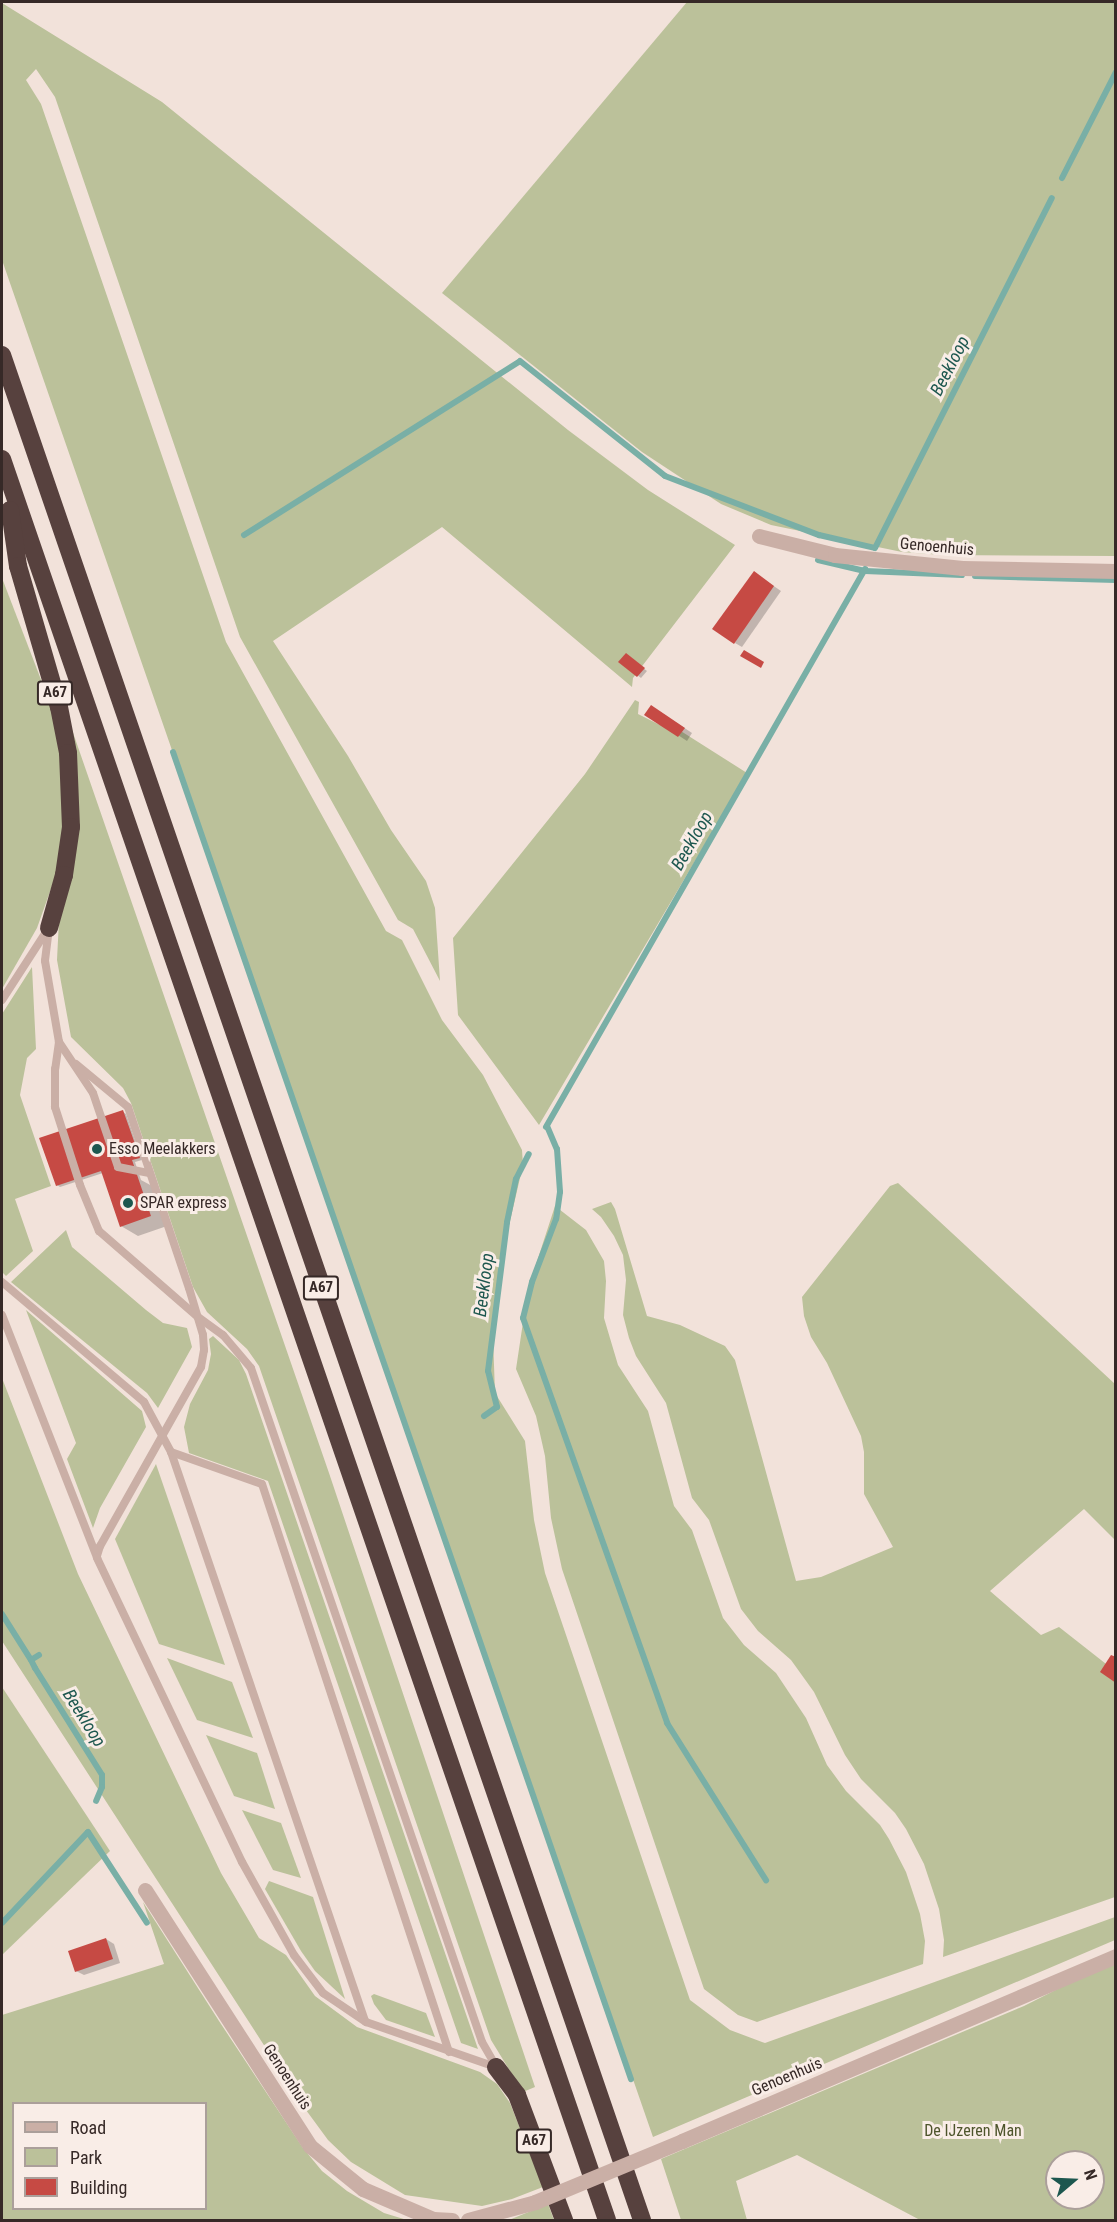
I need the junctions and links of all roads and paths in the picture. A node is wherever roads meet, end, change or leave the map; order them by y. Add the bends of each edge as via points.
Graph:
1 (2, 356) edge
2 (2, 460) edge
3 (759, 536) dead end
4 (1116, 571) edge
5 (49, 928) junction
6 (2, 1000) edge
7 (59, 1042) junction
8 (76, 1064) junction
9 (149, 1173) junction
10 (2, 1282) edge
11 (2, 1315) edge
12 (198, 1317) junction
13 (5, 1333) edge
14 (162, 1434) junction
15 (171, 1452) junction
16 (97, 1558) junction
17 (145, 1890) dead end
18 (1116, 1956) edge
19 (366, 2022) junction
20 (449, 2052) junction
21 (496, 2067) junction
22 (452, 2220) edge
23 (468, 2220) edge
24 (564, 2220) edge
25 (607, 2220) edge
26 (642, 2220) edge

1 - 26 highway, A67
2 - 5 highway, A67 via 18,566 68,753 70,827
2 - 25 highway, A67
3 - 4 street, Genoenhuis via 835,555 962,568
5 - 6 lane, A67
5 - 7 lane, A67 via 45,962
7 - 8 lane, A67
7 - 12 lane, A67 via 55,1107 99,1231
8 - 9 lane, A67 via 128,1107
8 - 9 lane, A67 via 93,1093 118,1167
9 - 12 lane, A67
10 - 14 lane via 144,1402
11 - 13 lane
12 - 14 lane, A67 via 204,1350 201,1366
12 - 21 lane, A67 via 223,1335 251,1368 482,2042
13 - 16 lane
14 - 15 lane
14 - 16 lane, A67
15 - 19 lane
15 - 20 lane via 262,1484
16 - 19 lane via 237,1852 294,1955 323,1992
17 - 22 street, Genoenhuis via 310,2146 363,2189 433,2219
18 - 23 street, Genoenhuis, bridge via 535,2202
19 - 20 lane
20 - 21 lane
21 - 24 highway, A67 via 518,2096

